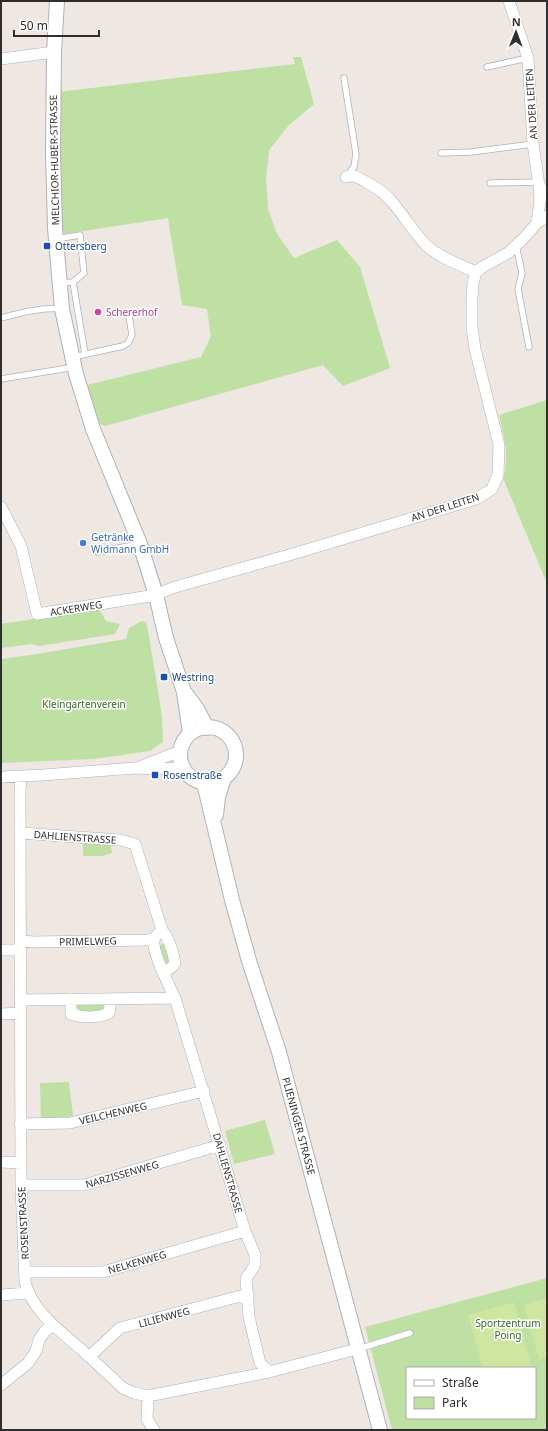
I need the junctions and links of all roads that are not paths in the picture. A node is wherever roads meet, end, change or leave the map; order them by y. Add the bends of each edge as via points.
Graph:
1 (57, 1) edge
2 (509, 1) edge
3 (54, 52) junction
4 (528, 58) junction
5 (1, 59) edge
6 (487, 67) dead end
7 (344, 78) dead end
8 (533, 144) junction
9 (441, 153) dead end
10 (346, 177) joint
11 (490, 183) dead end
12 (539, 183) junction
13 (547, 196) edge
14 (547, 216) edge
15 (537, 223) junction
16 (56, 239) junction
17 (516, 245) junction
18 (476, 272) junction
19 (66, 283) junction
20 (62, 309) junction
21 (129, 315) dead end
22 (1, 318) edge
23 (529, 347) dead end
24 (78, 360) junction
25 (1, 379) edge
26 (1, 507) edge
27 (140, 544) junction
28 (98, 552) dead end
29 (156, 595) junction
30 (184, 692) junction
31 (207, 728) junction
32 (190, 734) junction
33 (180, 751) junction
34 (135, 768) junction
35 (183, 768) junction
36 (21, 776) junction
37 (1, 777) edge
38 (224, 778) junction
39 (204, 783) junction
40 (215, 824) junction
41 (21, 833) junction
42 (158, 934) junction
43 (21, 945) junction
44 (1, 950) edge
45 (164, 973) junction
46 (175, 998) junction
47 (109, 999) junction
48 (20, 1000) junction
49 (71, 1000) junction
50 (21, 1013) junction
51 (1, 1014) edge
52 (204, 1091) junction
53 (20, 1124) junction
54 (220, 1145) junction
55 (1, 1162) edge
56 (21, 1163) junction
57 (21, 1185) junction
58 (245, 1230) junction
59 (25, 1272) junction
60 (28, 1293) junction
61 (248, 1294) junction
62 (1, 1295) edge
63 (53, 1325) junction
64 (410, 1332) dead end
65 (358, 1349) junction
66 (90, 1357) junction
67 (268, 1372) junction
68 (1, 1385) edge
69 (148, 1396) junction
70 (154, 1430) edge
71 (380, 1430) edge

1 - 3 street, MELCHIOR-HUBER-STRASSE
2 - 4 street, AN DER LEITEN
3 - 5 street
3 - 16 street, MELCHIOR-HUBER-STRASSE via 53,153
4 - 6 lane
4 - 8 street, AN DER LEITEN
7 - 10 lane via 356,154 354,166
8 - 9 lane via 472,152
8 - 12 street, AN DER LEITEN
10 - 18 street via 357,176 376,188 392,202 428,248
11 - 12 lane
12 - 13 street, AN DER LEITEN
12 - 15 street, AN DER LEITEN
14 - 15 street
15 - 17 street
16 - 19 street, MELCHIOR-HUBER-STRASSE
16 - 19 lane via 80,235 84,273
17 - 18 street via 508,253
17 - 23 lane via 522,273 518,289
18 - 29 street, AN DER LEITEN via 473,283 472,327 499,445 498,475 492,489 476,499 172,588
19 - 20 street, MELCHIOR-HUBER-STRASSE
19 - 24 lane
20 - 22 lane via 23,312
20 - 24 street, MELCHIOR-HUBER-STRASSE
21 - 24 lane via 132,335 128,343
24 - 25 lane
24 - 27 street, MELCHIOR-HUBER-STRASSE via 93,429
26 - 29 street, ACKERWEG via 21,546 37,614
27 - 28 lane
27 - 29 street, MELCHIOR-HUBER-STRASSE
29 - 30 street, MELCHIOR-HUBER-STRASSE via 166,638
30 - 31 street
30 - 32 street
31 - 32 street
31 - 38 street, PLIENINGER STRASSE via 223,732 229,737 234,748 234,766
32 - 33 street
33 - 34 street
33 - 35 street
34 - 35 street
34 - 36 street
35 - 39 street via 189,776
36 - 37 street
36 - 41 street, ROSENSTRASSE
38 - 39 street
38 - 40 street, PLIENINGER STRASSE via 218,797
39 - 40 street, PLIENINGER STRASSE
40 - 65 street, PLIENINGER STRASSE via 232,900 279,1052
41 - 42 street, DAHLIENSTRASSE via 120,840 135,844
41 - 43 street, ROSENSTRASSE
42 - 43 street, PRIMELWEG via 148,940 34,942
42 - 45 street, DAHLIENSTRASSE via 154,947
42 - 45 street, DAHLIENSTRASSE via 168,937 174,953 174,966
43 - 44 street, PRIMELWEG
43 - 48 street, ROSENSTRASSE
45 - 46 street, DAHLIENSTRASSE
46 - 47 street
46 - 52 street, DAHLIENSTRASSE
47 - 49 street
47 - 49 street via 109,1013 102,1016 71,1014
48 - 49 street
48 - 50 street, ROSENSTRASSE
50 - 51 street
50 - 53 street, ROSENSTRASSE
52 - 53 street, VEILCHENWEG via 70,1123
52 - 54 street, DAHLIENSTRASSE
53 - 56 street, ROSENSTRASSE
54 - 57 street, NARZISSENWEG via 84,1185
54 - 58 street, DAHLIENSTRASSE
55 - 56 street
56 - 57 street, ROSENSTRASSE
57 - 59 street, ROSENSTRASSE
58 - 59 street, NELKENWEG via 103,1272
58 - 61 street, DAHLIENSTRASSE via 255,1255 255,1265 246,1279
59 - 60 street, ROSENSTRASSE
60 - 62 street
60 - 63 street, ROSENSTRASSE
61 - 66 street, LILIENWEG via 120,1328
61 - 67 street, DAHLIENSTRASSE via 249,1317 260,1363
63 - 66 street, ROSENSTRASSE
63 - 68 street via 39,1340 36,1351 28,1363
64 - 65 lane
65 - 67 street, ROSENSTRASSE
65 - 71 street, PLIENINGER STRASSE
66 - 69 street, ROSENSTRASSE via 123,1388
67 - 69 street, ROSENSTRASSE
69 - 70 street via 147,1419

